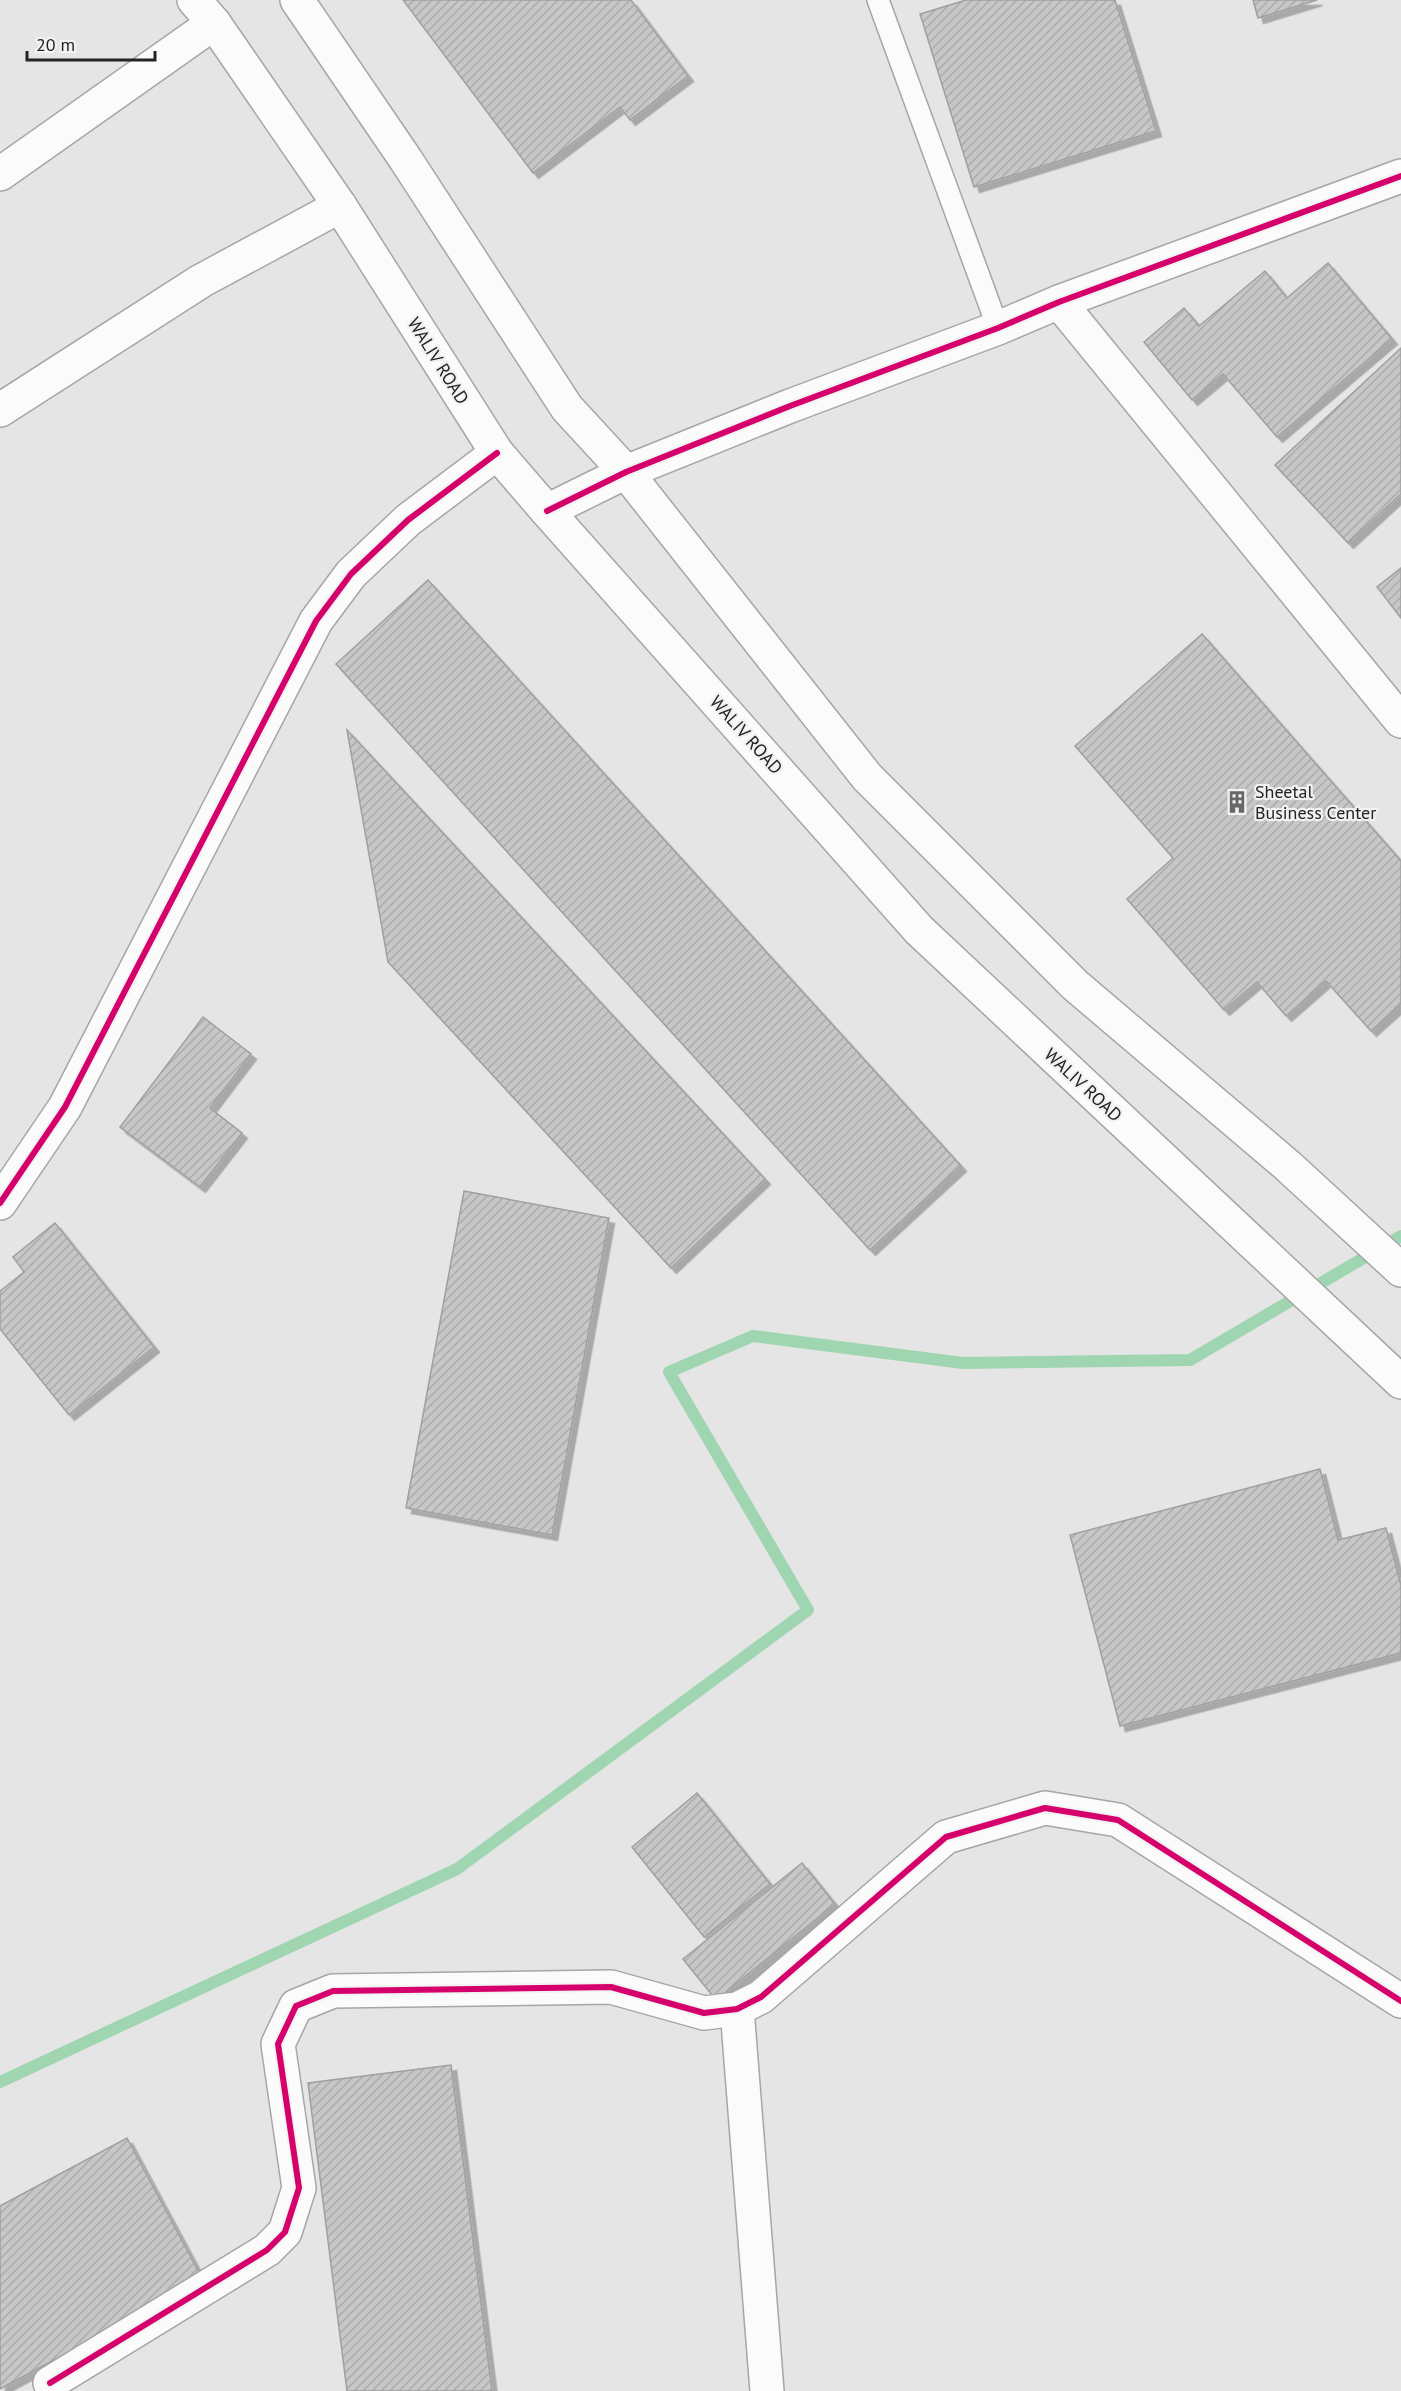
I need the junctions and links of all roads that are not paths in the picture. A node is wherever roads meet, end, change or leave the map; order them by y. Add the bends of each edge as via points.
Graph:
1 (297, 0) edge
2 (884, 2) edge
3 (204, 12) edge
4 (0, 174) edge
5 (1401, 176) edge
6 (340, 206) junction
7 (1059, 302) junction
8 (998, 328) junction
9 (0, 410) edge
10 (497, 453) junction
11 (626, 472) junction
12 (547, 511) junction
13 (1401, 721) edge
14 (0, 1203) edge
15 (1400, 1270) edge
16 (1401, 1382) edge
17 (1401, 2001) edge
18 (737, 2009) junction
19 (51, 2384) dead end
20 (766, 2391) edge

1 - 11 street via 567,408
2 - 8 lane
3 - 4 street
3 - 6 street, WALIV ROAD
5 - 7 street
6 - 9 street via 201,281
6 - 10 street, WALIV ROAD
7 - 8 street
7 - 13 street
8 - 11 street via 790,405
10 - 12 street, WALIV ROAD
10 - 14 street via 408,520 351,574 316,621 65,1107
11 - 12 street
11 - 15 street via 867,777 1075,986 1288,1166
12 - 16 street, WALIV ROAD via 919,930
17 - 18 street via 1118,1820 1045,1808 946,1838 761,1998
18 - 19 street via 704,2013 611,1987 333,1991 296,2006 278,2044 299,2188 285,2232 267,2250
18 - 20 street

